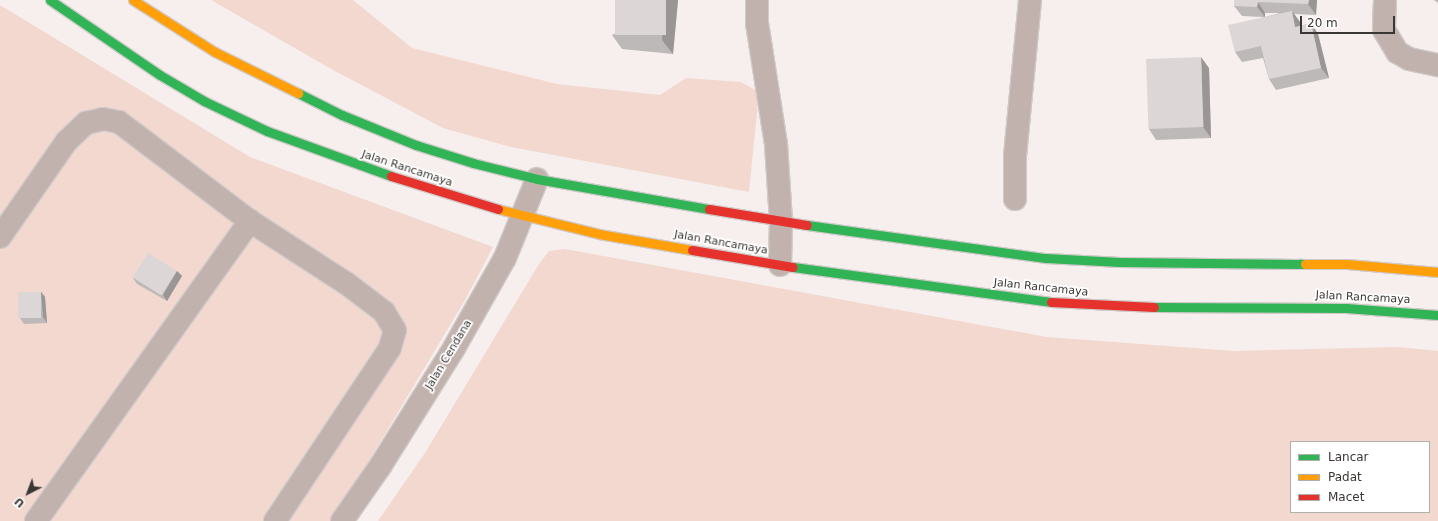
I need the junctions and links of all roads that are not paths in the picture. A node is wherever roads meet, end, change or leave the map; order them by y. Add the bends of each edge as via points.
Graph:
1 (50, 0) edge
2 (133, 0) edge
3 (757, 0) edge
4 (1030, 0) edge
5 (1385, 0) edge
6 (1438, 65) edge
7 (537, 178) junction
8 (1015, 199) dead end
9 (523, 216) junction
10 (250, 221) junction
11 (781, 222) junction
12 (0, 237) edge
13 (780, 265) junction
14 (1438, 272) edge
15 (1438, 315) edge
16 (36, 521) edge
17 (275, 521) edge
18 (342, 521) edge

1 - 9 street, Jalan Rancamaya via 160,75 204,101 267,131 353,164
2 - 7 street via 215,52 349,118 473,163
3 - 11 street via 756,23 765,65 776,144
4 - 8 street via 1015,156
5 - 6 street via 1384,30 1397,52 1409,59
7 - 9 street, Jalan Cendana
7 - 11 street
9 - 13 street, Jalan Rancamaya via 599,234
9 - 18 street, Jalan Cendana via 505,258 454,348 381,465
10 - 12 street via 119,122 103,119 86,123 66,142
10 - 16 street
10 - 17 street via 346,283 384,312 395,330 390,348
11 - 13 street
11 - 14 street via 1046,258 1151,263 1347,264
13 - 15 street, Jalan Rancamaya via 1023,300 1077,305 1346,308

